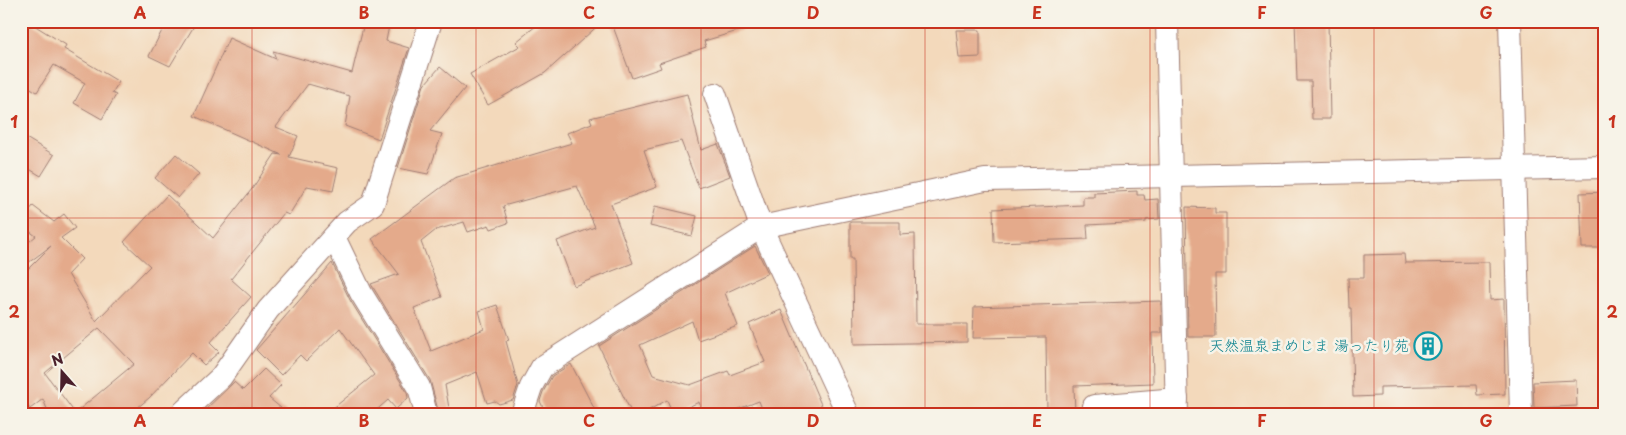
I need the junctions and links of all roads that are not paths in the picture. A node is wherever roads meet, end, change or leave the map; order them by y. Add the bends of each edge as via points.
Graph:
1 (431, 21) edge
2 (1167, 21) edge
3 (1510, 21) edge
4 (715, 94) dead end
5 (1605, 167) edge
6 (1515, 170) junction
7 (1172, 176) junction
8 (761, 227) junction
9 (334, 237) junction
10 (1177, 406) edge
11 (181, 414) edge
12 (426, 414) edge
13 (522, 414) edge
14 (848, 414) edge
15 (1093, 414) edge
16 (1521, 414) edge

1 - 9 street via 373,204 347,222
2 - 7 street
3 - 6 street
4 - 8 street
5 - 6 street
6 - 7 street
6 - 16 street
7 - 8 street via 985,180
7 - 10 street
8 - 13 street via 542,367 531,386
8 - 14 street
9 - 11 street via 268,310 222,377
9 - 12 street via 361,293 419,387
10 - 15 street via 1094,406

